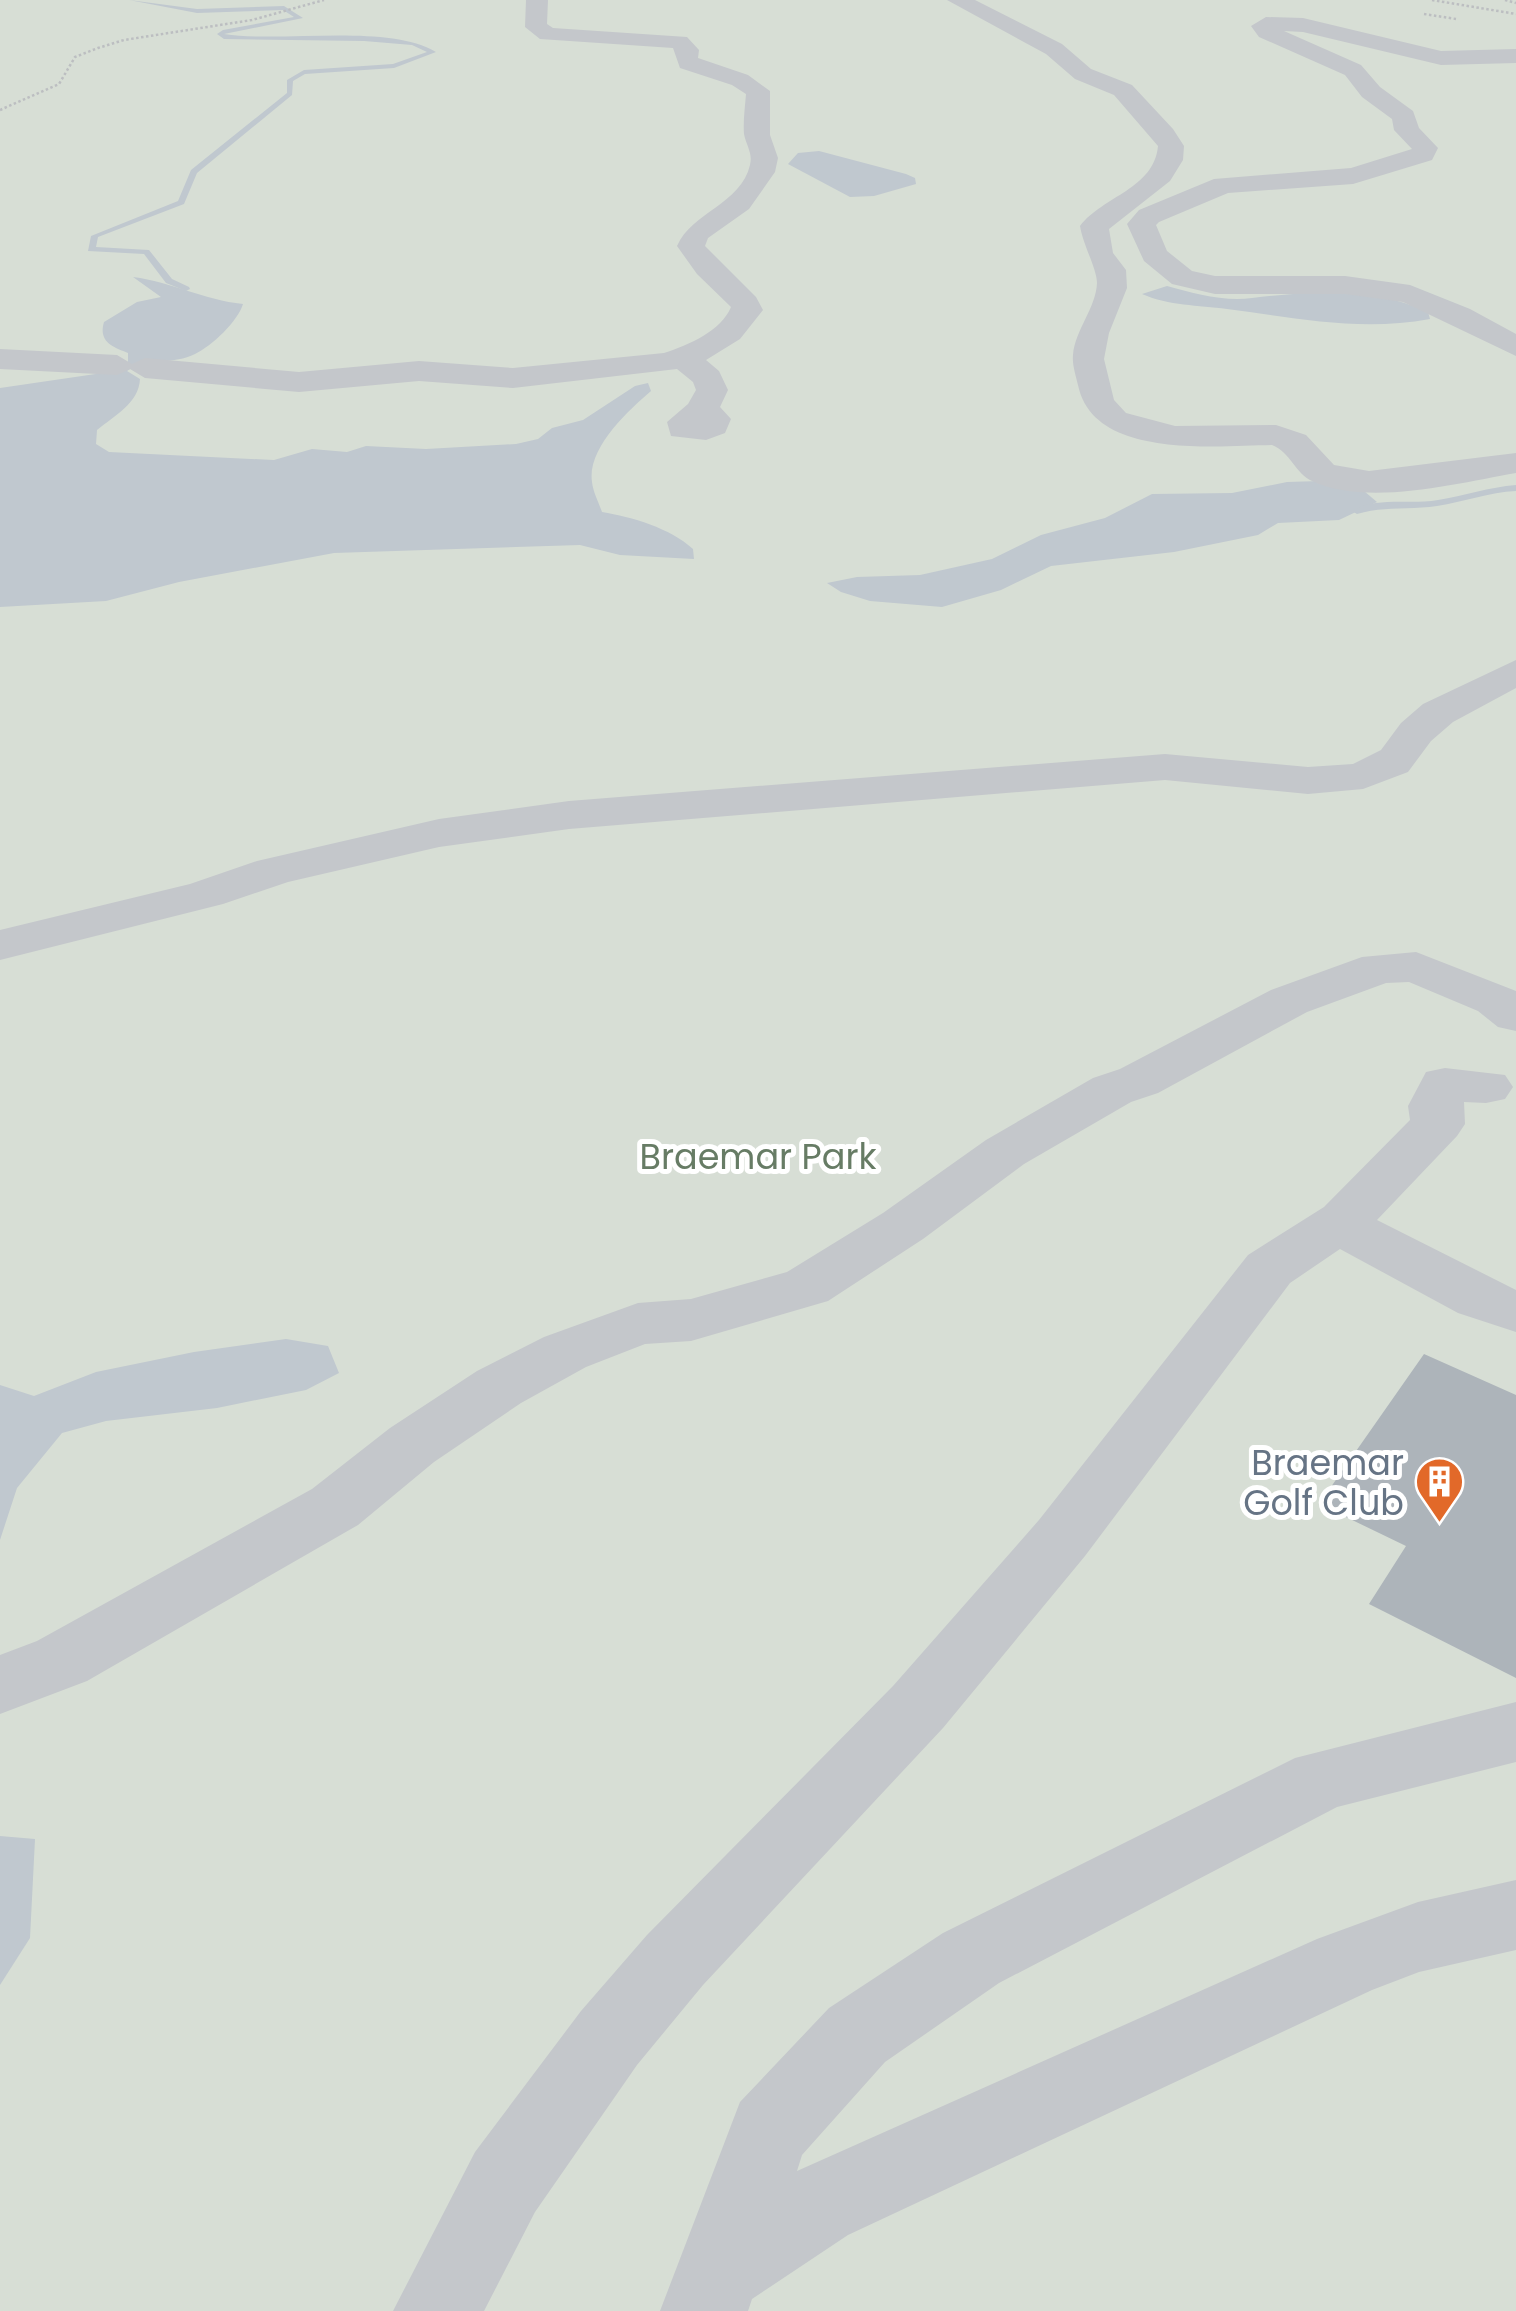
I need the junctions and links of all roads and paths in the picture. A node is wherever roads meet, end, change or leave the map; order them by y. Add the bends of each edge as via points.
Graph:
1 (324, 0) edge
2 (537, 0) edge
3 (958, 0) edge
4 (1432, 0) edge
5 (1505, 0) edge
6 (1516, 2) edge
7 (1516, 14) edge
8 (1516, 56) edge
9 (0, 110) edge
10 (1516, 348) edge
11 (683, 358) junction
12 (0, 359) edge
13 (702, 410) dead end
14 (1516, 463) edge
15 (1516, 672) edge
16 (0, 945) edge
17 (1516, 1016) edge
18 (1480, 1090) edge
19 (1338, 1224) junction
20 (1516, 1311) edge
21 (0, 1685) edge
22 (1516, 1732) edge
23 (1516, 1916) edge
24 (712, 2290) edge
25 (437, 2311) edge

1 - 9 path via 98,48 75,56 59,84
2 - 11 lane via 536,27 548,34 679,42 688,50 688,63 758,91 762,172 692,246 748,310 721,338
3 - 14 lane via 1122,90 1171,146 1158,181 1094,226 1112,288 1088,359 1098,403 1114,420 1174,436 1276,435 1294,442 1322,472 1369,482
4 - 7 path
5 - 6 path
8 - 10 lane via 1441,58 1303,25 1266,24 1267,32 1353,70 1404,116 1407,130 1425,148 1422,154 1353,176 1223,185 1141,224 1154,254 1182,278 1394,290 1439,305
11 - 12 lane via 512,378 419,371 314,382
11 - 13 lane via 711,384
15 - 16 lane via 1437,716 1389,766 1362,776 1288,779 1165,767 569,816 370,848
17 - 21 lane via 1496,1000 1416,967 1380,968 1289,1001 1004,1152 807,1288 692,1320 638,1324 565,1352 412,1445 334,1507 62,1660
18 - 19 lane
19 - 20 lane via 1479,1299
19 - 25 lane via 1270,1270 1062,1538 918,1707 608,2038 505,2182
22 - 24 lane via 1321,1780 971,1958 857,2035 769,2131
23 - 24 lane via 1418,1937 1344,1964 818,2205

